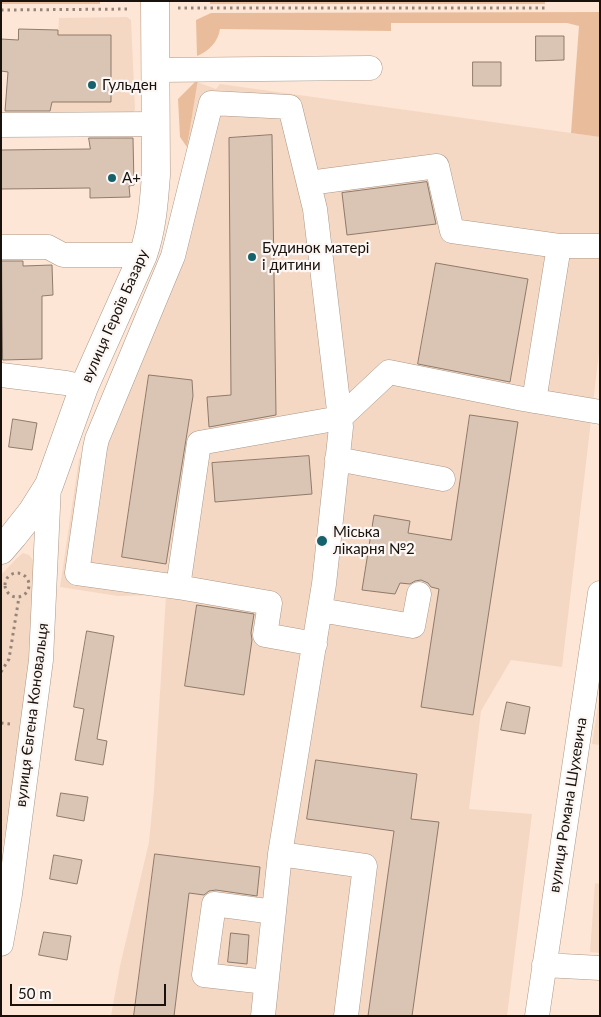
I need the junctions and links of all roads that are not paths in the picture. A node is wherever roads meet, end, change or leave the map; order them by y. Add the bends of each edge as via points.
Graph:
1 (154, 6) edge
2 (370, 68) dead end
3 (156, 70) junction
4 (156, 124) junction
5 (1, 125) edge
6 (309, 183) junction
7 (559, 246) junction
8 (600, 246) edge
9 (1, 247) edge
10 (144, 256) junction
11 (114, 321) junction
12 (141, 332) junction
13 (1, 375) edge
14 (84, 387) junction
15 (534, 401) junction
16 (600, 412) edge
17 (340, 418) junction
18 (337, 459) junction
19 (442, 479) dead end
20 (49, 485) junction
21 (1, 550) edge
22 (178, 587) junction
23 (600, 593) edge
24 (419, 594) dead end
25 (320, 610) junction
26 (314, 644) junction
27 (280, 854) junction
28 (274, 912) junction
29 (1, 944) edge
30 (544, 966) junction
31 (600, 968) edge
32 (266, 982) junction
33 (263, 1016) edge
34 (346, 1016) edge
35 (536, 1016) edge

1 - 3 main road, вулиця Героїв Базару
2 - 3 street
3 - 4 main road, вулиця Героїв Базару
4 - 5 street
4 - 10 main road, вулиця Героїв Базару via 154,203
6 - 7 street via 437,166 452,231
6 - 12 street via 290,107 211,103 173,256
6 - 17 street via 315,209
7 - 8 street
7 - 15 street
9 - 10 street via 48,246 63,255
10 - 11 main road, вулиця Героїв Базару
11 - 12 street
11 - 14 main road, вулиця Героїв Базару
12 - 22 street via 97,439 77,573
13 - 14 street
14 - 20 main road, вулиця Героїв Базару
15 - 16 street
15 - 17 street via 389,372
17 - 18 street
17 - 22 street via 199,443
18 - 19 street
18 - 25 street
20 - 21 main road, вулиця Героїв Базару
20 - 29 street, вулиця Євгена Коновальця via 41,660
22 - 26 street via 270,603 265,635
23 - 30 street, вулиця Романа Шухевича
24 - 25 street via 413,626
25 - 26 street
26 - 27 street
27 - 28 street
27 - 34 street via 365,866
28 - 32 street
28 - 32 street via 214,904 204,976
30 - 31 street
30 - 35 street, вулиця Романа Шухевича
32 - 33 street

